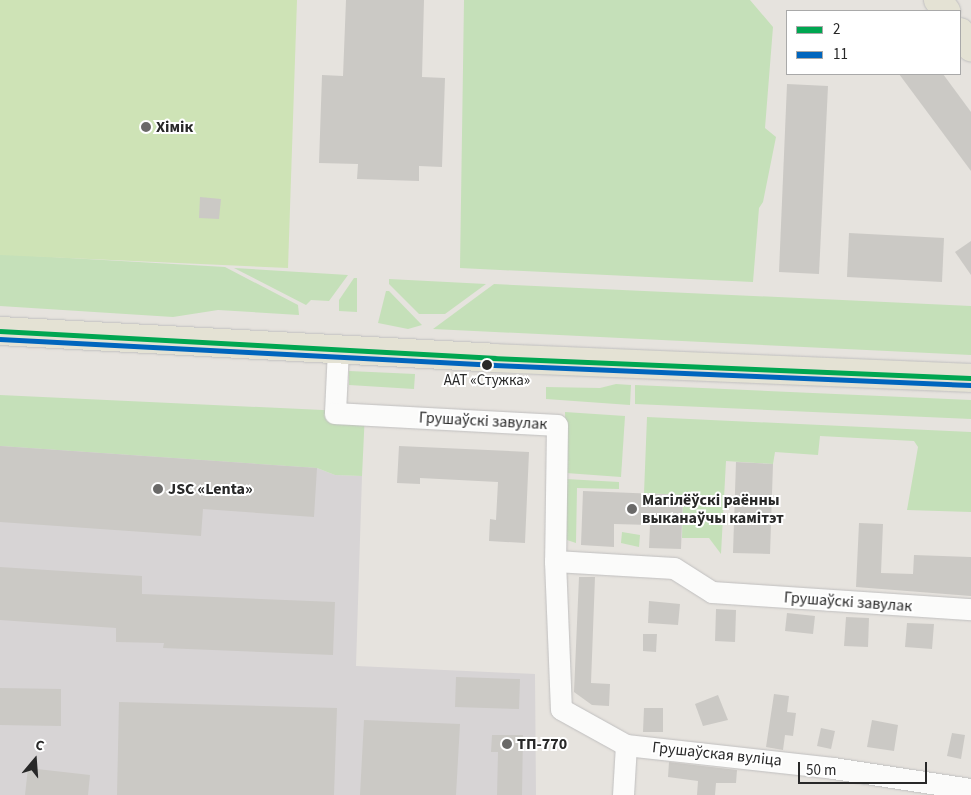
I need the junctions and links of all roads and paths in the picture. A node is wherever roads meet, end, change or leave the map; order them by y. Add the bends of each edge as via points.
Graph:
1 (961, 33) edge
2 (971, 47) edge
3 (0, 331) edge
4 (338, 349) junction
5 (971, 378) edge
6 (555, 561) junction
7 (971, 609) edge
8 (626, 745) junction
9 (971, 789) edge
10 (623, 795) edge

1 - 2 main road
3 - 4 main road
4 - 5 main road
4 - 6 street, Грушаўскі завулак via 335,413 557,425
6 - 7 street, Грушаўскі завулак via 674,568 712,592
6 - 8 street, Грушаўская вуліца via 562,709
8 - 9 street, Грушаўская вуліца via 824,766
8 - 10 street

